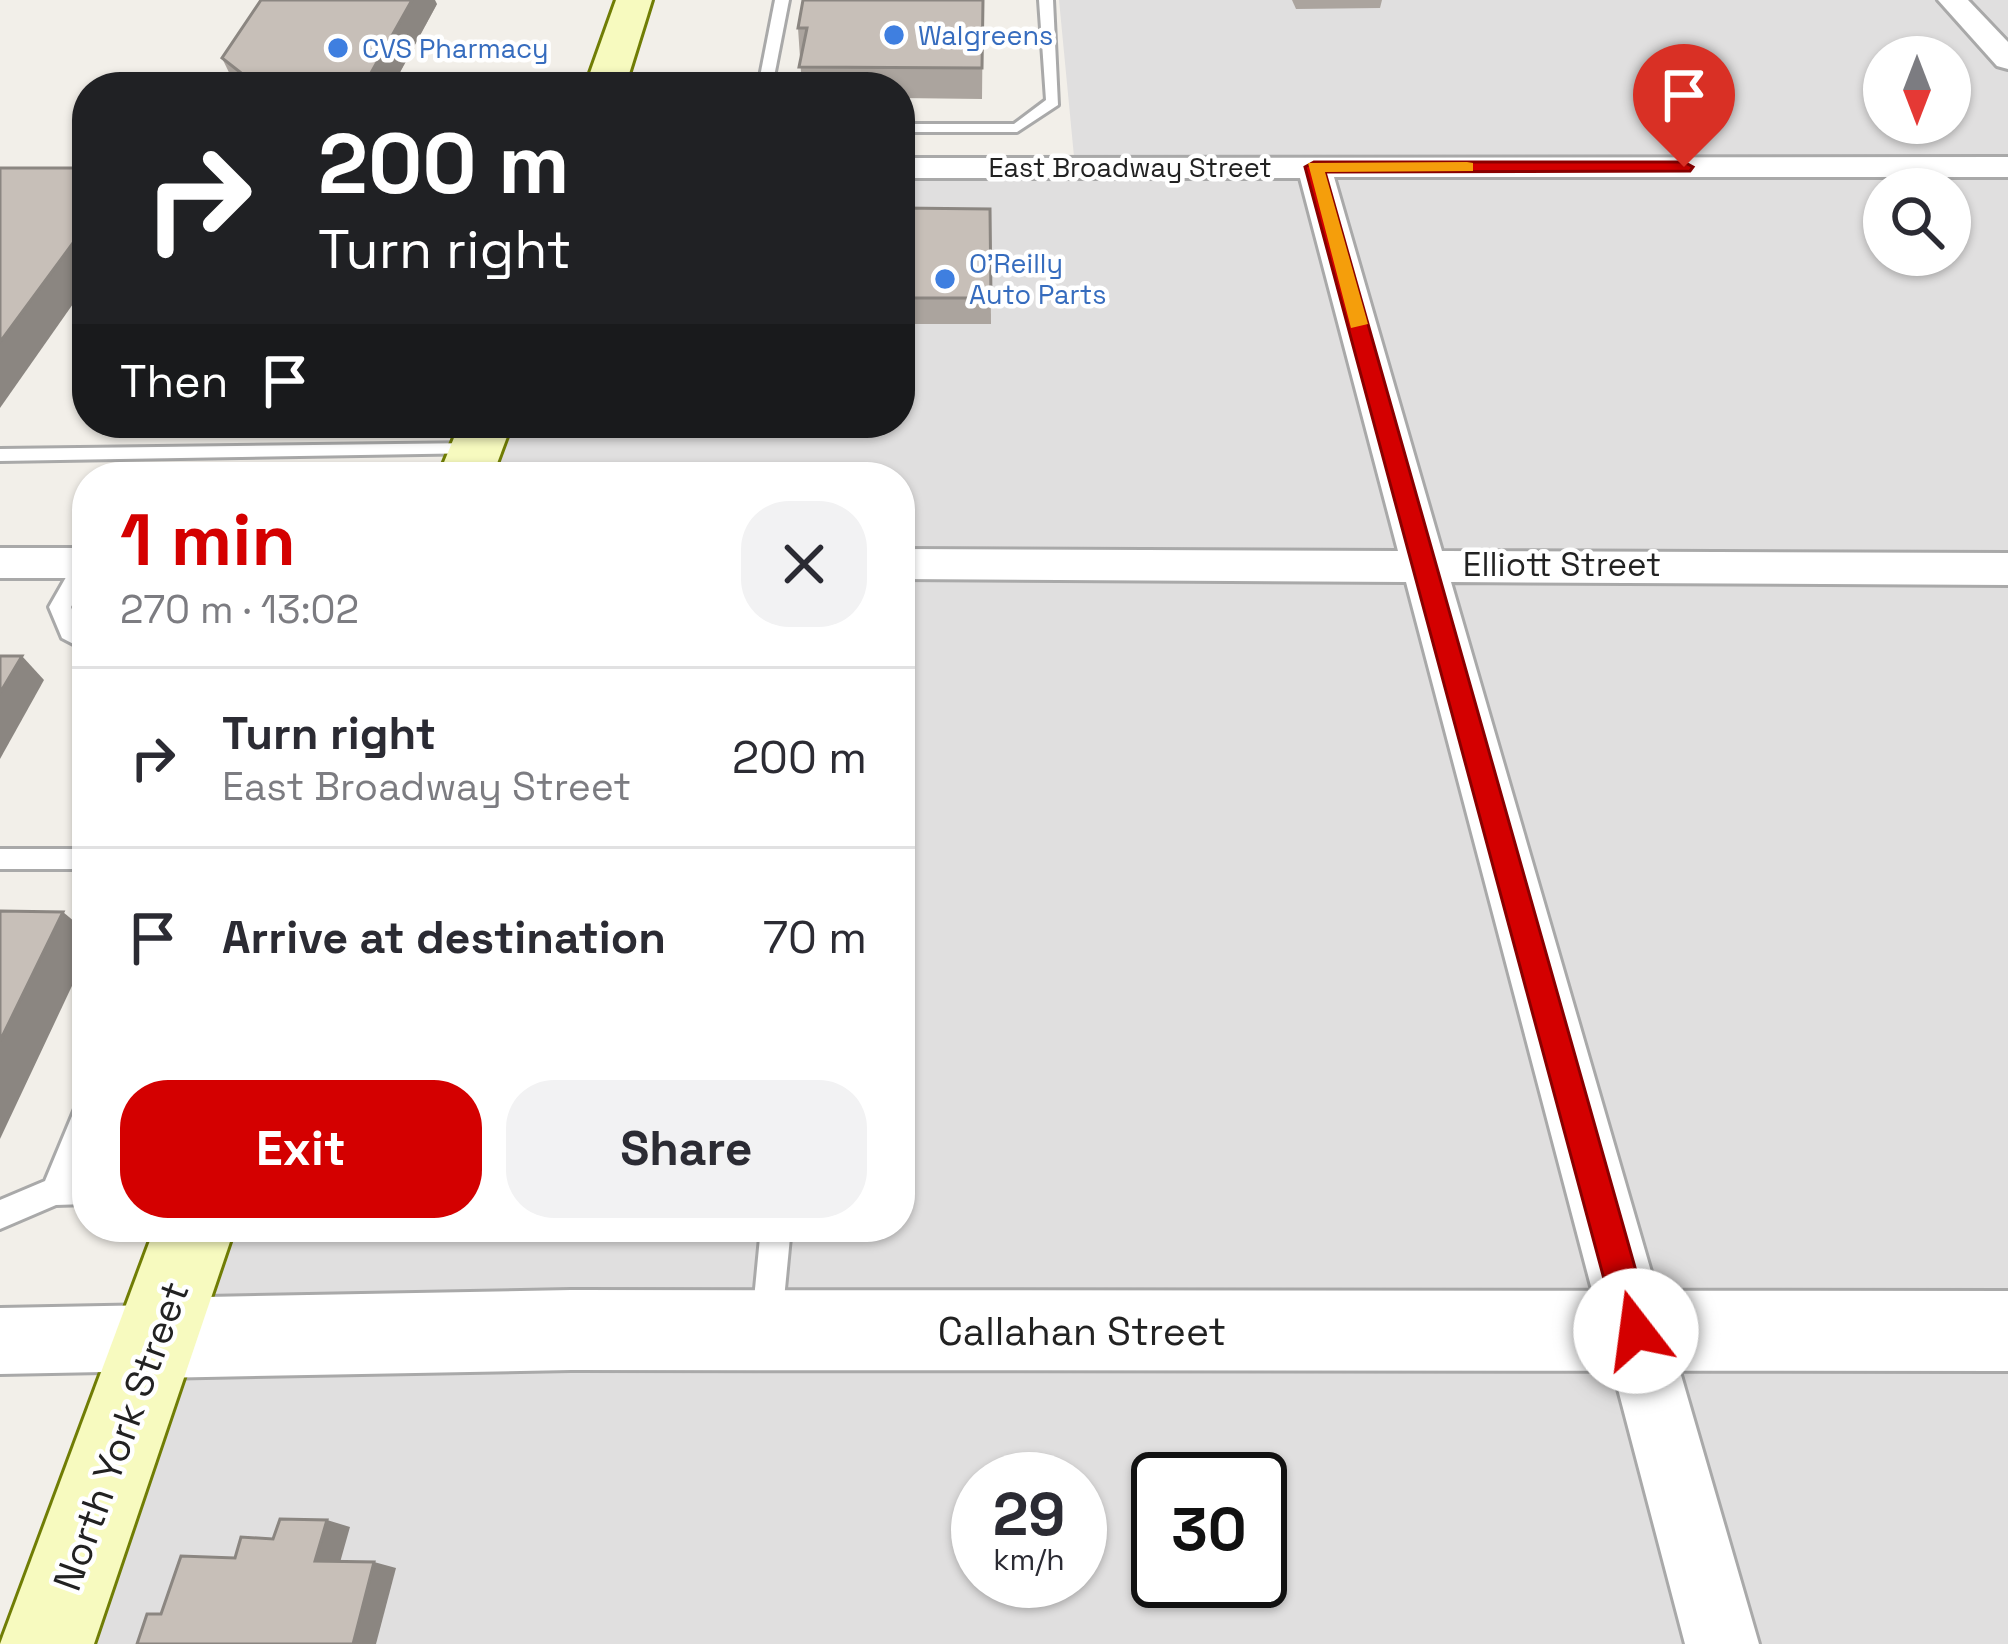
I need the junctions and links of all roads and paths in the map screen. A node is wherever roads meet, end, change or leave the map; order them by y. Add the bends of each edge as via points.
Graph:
1 (634, 0) edge
2 (782, 0) edge
3 (1046, 0) edge
4 (1952, 0) edge
5 (2008, 60) edge
6 (610, 72) edge
7 (768, 72) edge
8 (915, 128) edge
9 (1017, 128) junction
10 (1314, 167) junction
11 (2008, 167) edge
12 (1019, 168) junction
13 (915, 169) edge
14 (350, 438) edge
15 (345, 450) junction
16 (476, 450) edge
17 (0, 455) edge
18 (0, 563) edge
19 (72, 563) edge
20 (915, 564) edge
21 (1424, 564) junction
22 (2008, 569) edge
23 (72, 587) edge
24 (72, 633) edge
25 (0, 859) edge
26 (72, 859) edge
27 (72, 1150) edge
28 (72, 1190) edge
29 (55, 1191) junction
30 (0, 1215) edge
31 (190, 1242) edge
32 (775, 1242) edge
33 (766, 1330) junction
34 (1636, 1331) junction
35 (2008, 1331) edge
36 (156, 1338) junction
37 (0, 1341) edge
38 (46, 1644) edge
39 (1722, 1644) edge

1 - 6 main road
2 - 7 lane
3 - 9 lane via 1053,102
4 - 5 street
8 - 9 lane
9 - 12 lane
10 - 11 street, East Broadway Street
10 - 12 street, East Broadway Street
10 - 21 street
12 - 13 street, East Broadway Street
14 - 15 lane
15 - 16 lane
15 - 17 lane
18 - 19 street
20 - 21 street, Elliott Street
21 - 22 street, Elliott Street
21 - 34 street
23 - 24 lane via 60,607
25 - 26 lane
27 - 29 lane
28 - 29 lane
29 - 30 lane
31 - 36 main road, North York Street
32 - 33 lane
33 - 34 street, Callahan Street
33 - 36 street, Callahan Street
34 - 35 street, Callahan Street
34 - 39 street
36 - 37 street
36 - 38 main road, North York Street

